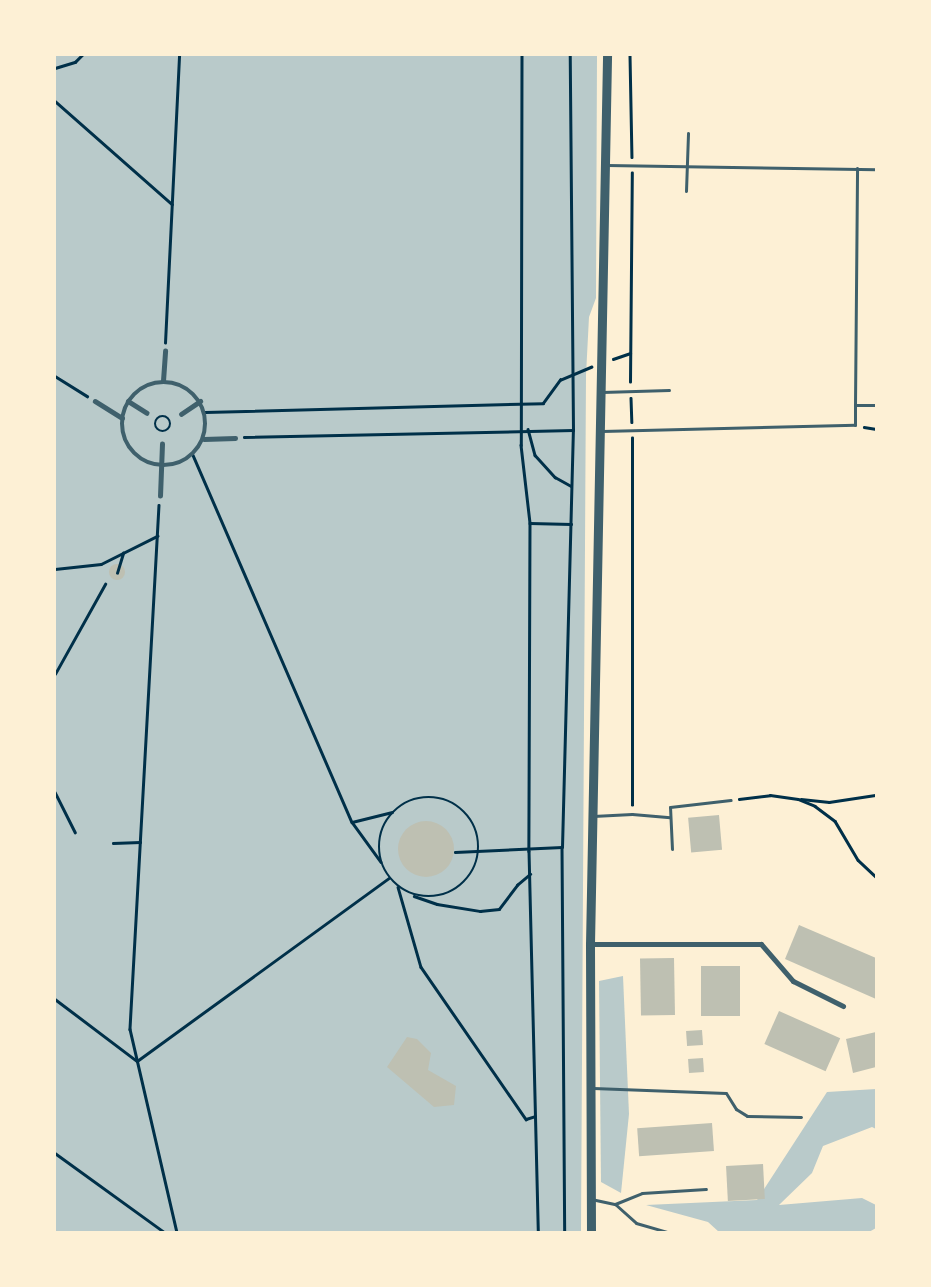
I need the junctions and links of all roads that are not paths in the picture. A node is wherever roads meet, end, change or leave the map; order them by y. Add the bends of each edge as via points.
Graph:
1 (607, 55) edge
2 (688, 133) dead end
3 (606, 165) junction
4 (687, 165) junction
5 (858, 168) junction
6 (876, 169) edge
7 (686, 191) dead end
8 (165, 351) road end
9 (163, 381) junction
10 (669, 390) dead end
11 (599, 392) junction
12 (128, 400) junction
13 (95, 401) road end
14 (200, 402) junction
15 (855, 405) junction
16 (876, 405) edge
17 (146, 413) dead end
18 (181, 414) dead end
19 (122, 418) junction
20 (598, 432) junction
21 (235, 438) road end
22 (204, 439) junction
23 (162, 444) dead end
24 (160, 466) junction
25 (160, 496) road end
26 (731, 800) road end
27 (592, 816) junction
28 (670, 817) junction
29 (672, 849) dead end
30 (590, 944) junction
31 (843, 1006) dead end
32 (590, 1088) junction
33 (801, 1117) dead end
34 (706, 1189) dead end
35 (591, 1199) junction
36 (615, 1204) junction
37 (591, 1232) edge
38 (668, 1232) edge

1 - 3 street
2 - 4 lane
3 - 4 lane
3 - 11 street
4 - 5 lane
4 - 7 lane
5 - 6 lane
5 - 15 lane
8 - 9 street
9 - 12 street via 143,387
9 - 14 street via 184,387
10 - 11 lane
11 - 20 street
12 - 17 street
12 - 19 street
13 - 19 street
14 - 18 street
14 - 22 street via 204,412
15 - 16 lane
15 - 20 lane via 855,425
19 - 24 street via 124,441 130,450 149,464
20 - 27 street
21 - 22 street
22 - 24 street via 193,455 178,464
23 - 24 street
24 - 25 street
26 - 28 lane via 670,807
27 - 28 lane via 632,814
27 - 30 street
28 - 29 lane
30 - 31 street via 761,944 793,981
30 - 32 street
32 - 33 lane via 726,1093 736,1109 747,1116
32 - 35 street
34 - 36 lane via 642,1193
35 - 36 lane
35 - 37 street
36 - 38 lane via 636,1223

